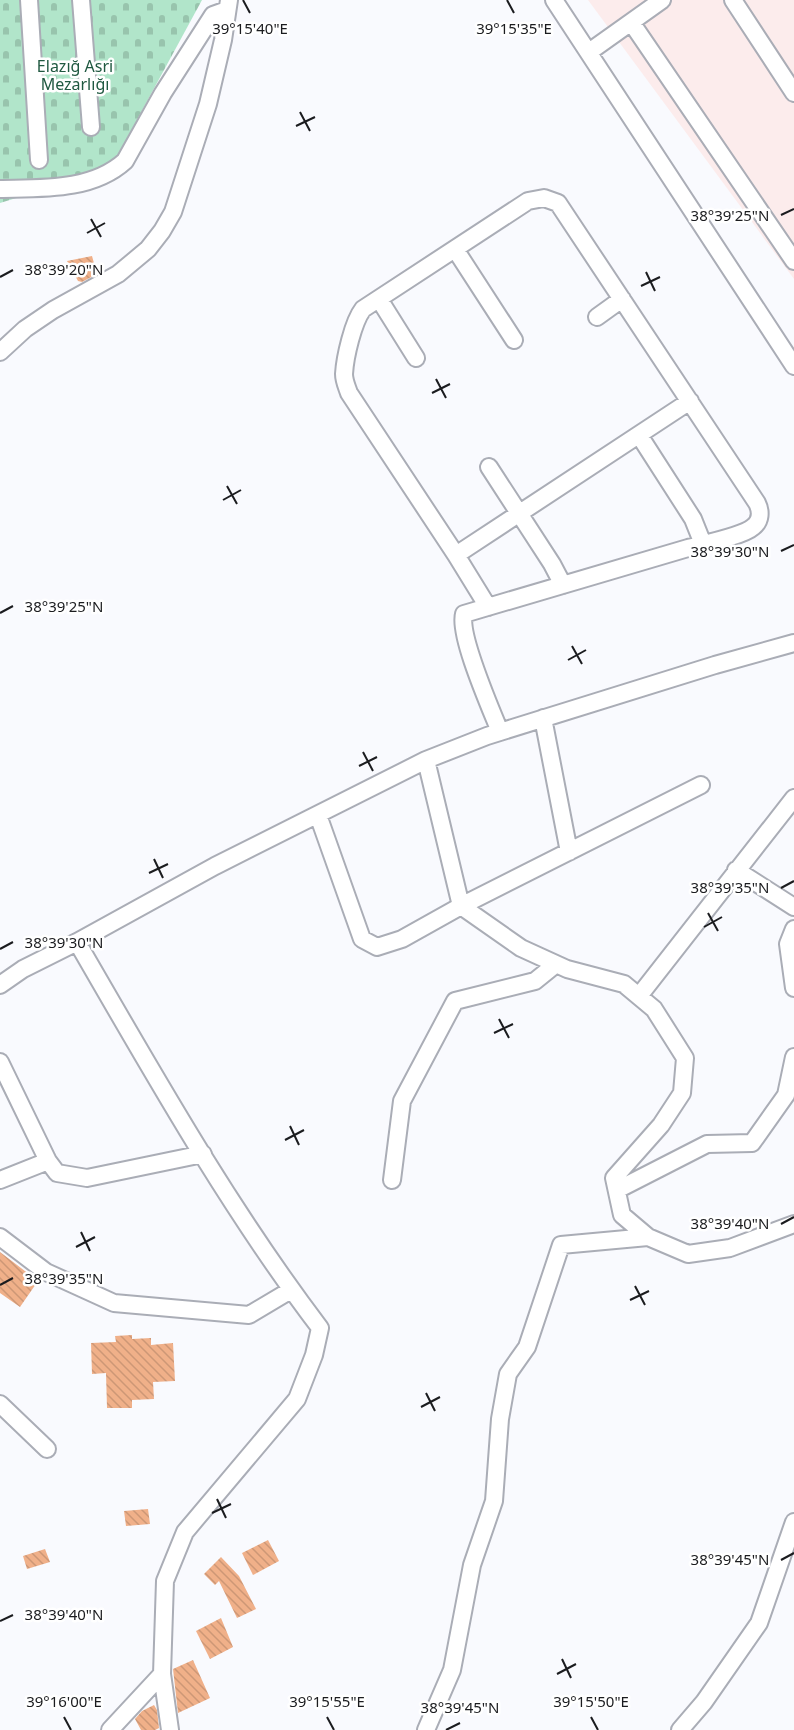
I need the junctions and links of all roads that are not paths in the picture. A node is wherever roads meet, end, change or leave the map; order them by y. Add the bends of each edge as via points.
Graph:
1 (29, 0) edge
2 (81, 0) edge
3 (555, 0) edge
4 (662, 0) edge
5 (733, 0) edge
6 (228, 5) edge
7 (643, 6) edge
8 (631, 22) junction
9 (589, 52) junction
10 (794, 93) edge
11 (91, 128) dead end
12 (39, 160) dead end
13 (0, 189) edge
14 (455, 249) junction
15 (794, 261) edge
16 (379, 299) junction
17 (622, 299) junction
18 (597, 316) dead end
19 (514, 340) dead end
20 (0, 352) edge
21 (416, 358) dead end
22 (794, 366) edge
23 (690, 401) junction
24 (639, 435) junction
25 (489, 467) dead end
26 (519, 513) junction
27 (703, 544) junction
28 (456, 555) junction
29 (563, 585) junction
30 (488, 607) junction
31 (794, 643) edge
32 (543, 718) junction
33 (500, 732) junction
34 (426, 760) junction
35 (701, 785) dead end
36 (794, 798) edge
37 (318, 815) junction
38 (569, 852) junction
39 (736, 870) junction
40 (461, 906) junction
41 (794, 907) edge
42 (794, 929) edge
43 (77, 942) junction
44 (556, 964) junction
45 (23, 969) junction
46 (0, 970) edge
47 (0, 985) edge
48 (794, 988) edge
49 (639, 996) junction
50 (794, 1057) edge
51 (0, 1062) edge
52 (790, 1099) edge
53 (203, 1154) junction
54 (48, 1161) junction
55 (0, 1180) edge
56 (392, 1180) dead end
57 (617, 1190) junction
58 (794, 1224) edge
59 (0, 1237) edge
60 (648, 1237) junction
61 (291, 1290) junction
62 (0, 1404) edge
63 (47, 1449) dead end
64 (794, 1522) edge
65 (162, 1674) junction
66 (110, 1730) edge
67 (170, 1730) edge
68 (426, 1730) edge
69 (680, 1730) edge

1 - 12 street
2 - 11 street
3 - 9 street
4 - 7 street
5 - 10 street
6 - 13 street via 213,15 118,167 97,179 66,186
6 - 20 street via 206,113 173,212 162,231 148,249 118,274 53,310
7 - 8 street
8 - 9 street
8 - 15 street
9 - 22 street
14 - 16 street
14 - 17 street via 528,201 552,200 558,203
14 - 19 street
16 - 21 street
16 - 28 street via 357,317 345,382
17 - 18 street
17 - 23 street
23 - 24 street
23 - 27 street via 760,508 759,519 752,528
24 - 26 street
24 - 27 street via 693,519
25 - 26 street
26 - 28 street
26 - 29 street
27 - 29 street
28 - 30 street
29 - 30 street
30 - 33 street via 464,614 462,621
31 - 32 street
32 - 33 street
32 - 38 street
33 - 34 street
34 - 37 street
34 - 40 street
35 - 38 street
36 - 39 street
37 - 40 street via 362,939 377,947 402,939
37 - 43 street
38 - 40 street
39 - 41 street
39 - 49 street
40 - 44 street via 521,948
42 - 48 street via 788,944
43 - 45 street
43 - 53 street
44 - 49 street via 624,984
44 - 56 street via 535,981 455,1001 402,1101
45 - 46 street
45 - 47 street
49 - 57 street via 654,1009 685,1058 682,1093 661,1125 614,1178
50 - 52 street
51 - 54 street
52 - 57 street via 752,1143 707,1144
53 - 54 street via 87,1178 57,1173
53 - 61 street
54 - 55 street
57 - 60 street via 622,1215
58 - 60 street via 730,1248 688,1254
59 - 61 street via 46,1272 114,1303 249,1315
60 - 68 street via 561,1245 527,1347 508,1374 500,1419 494,1501 472,1565 452,1670
61 - 65 street via 320,1328 314,1355 297,1399 185,1532 165,1581
62 - 63 street
64 - 69 street via 759,1623
65 - 66 street
65 - 67 street

